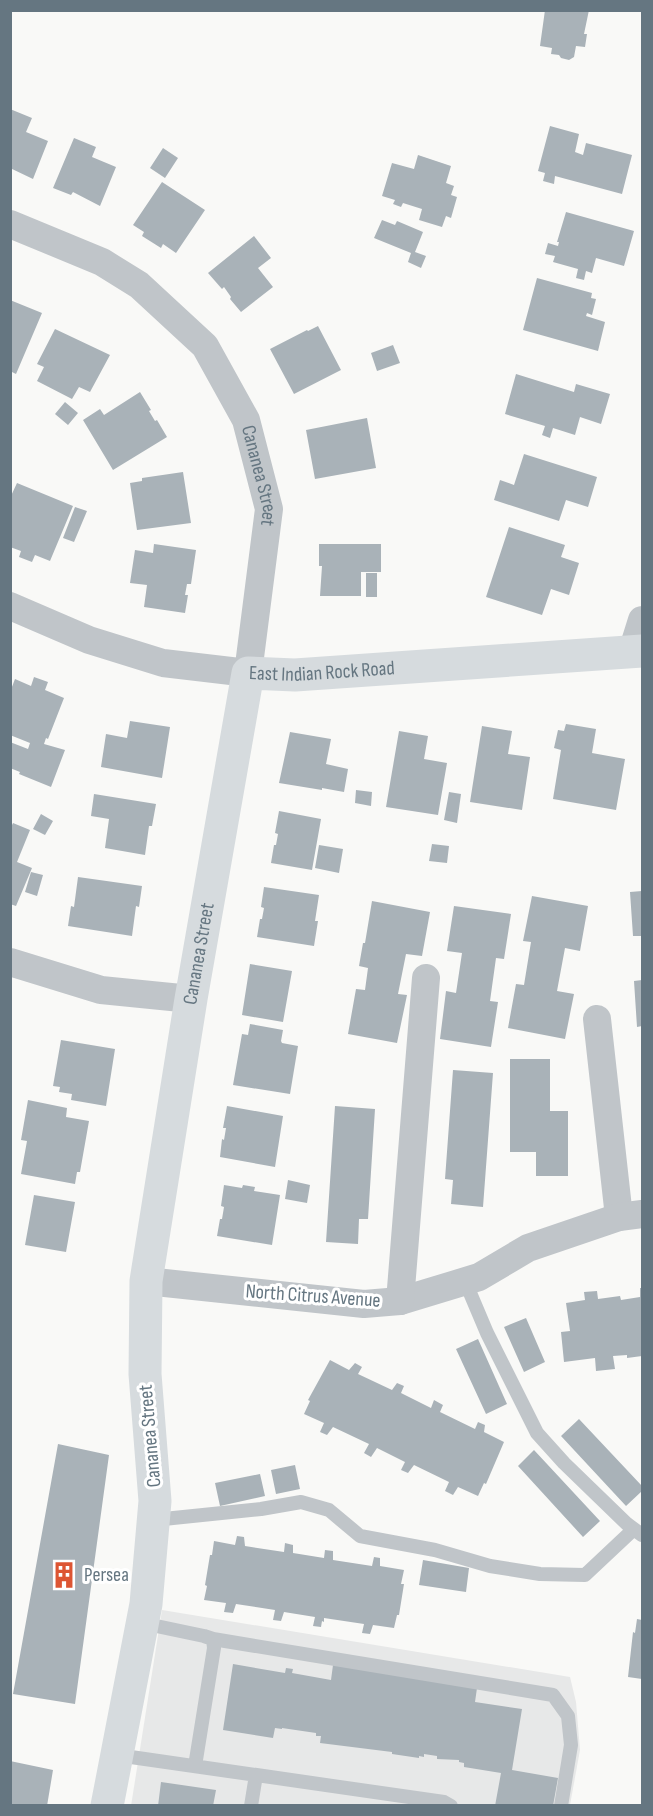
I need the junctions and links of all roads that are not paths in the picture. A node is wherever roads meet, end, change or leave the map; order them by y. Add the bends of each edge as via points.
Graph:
1 (10, 224) edge
2 (10, 606) edge
3 (642, 620) edge
4 (637, 652) edge
5 (248, 673) junction
6 (10, 962) edge
7 (426, 978) dead end
8 (191, 999) junction
9 (597, 1019) dead end
10 (631, 1216) edge
11 (146, 1281) junction
12 (465, 1281) junction
13 (400, 1301) junction
14 (154, 1520) junction
15 (638, 1532) edge
16 (142, 1623) junction
17 (213, 1639) junction
18 (117, 1755) junction
19 (195, 1766) junction
20 (256, 1775) junction
21 (107, 1806) edge
22 (251, 1806) edge
23 (451, 1806) edge
24 (561, 1806) edge

1 - 5 street, Cananea Street via 102,262 139,285 205,346 246,420 269,509
2 - 5 street, East Indian Rock Road via 89,639 164,663
3 - 4 street
4 - 5 street, East Indian Rock Road via 295,675
5 - 8 street, Cananea Street
6 - 8 street via 101,990
7 - 13 street
8 - 11 street, Cananea Street
9 - 10 street
10 - 12 street, North Citrus Avenue via 528,1248
11 - 13 street, North Citrus Avenue via 364,1304
11 - 14 street, Cananea Street via 145,1374
12 - 13 street, North Citrus Avenue
12 - 15 lane via 537,1433
14 - 15 lane via 301,1502 329,1510 360,1536 540,1574 585,1575
14 - 16 street, Cananea Street
16 - 17 lane
16 - 18 street, Cananea Street
17 - 19 lane
17 - 24 lane via 553,1695 568,1716 571,1745
18 - 19 lane
18 - 21 street, Cananea Street
19 - 20 lane
20 - 22 lane
20 - 23 lane

